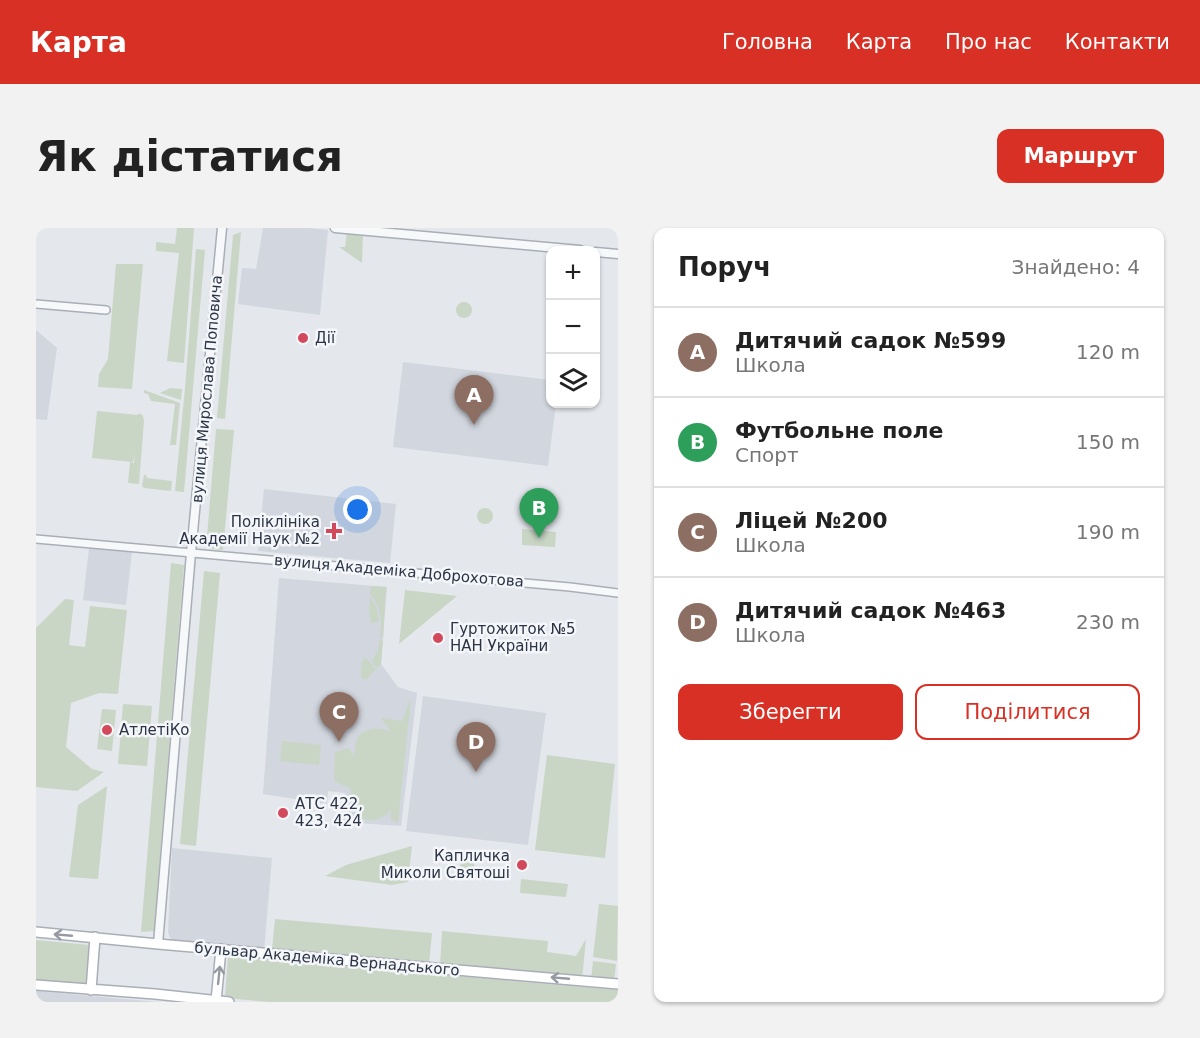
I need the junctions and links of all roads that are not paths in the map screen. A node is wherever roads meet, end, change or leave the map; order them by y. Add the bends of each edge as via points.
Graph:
1 (222, 228) edge
2 (335, 228) edge
3 (546, 247) edge
4 (600, 252) edge
5 (618, 254) edge
6 (36, 304) edge
7 (106, 310) dead end
8 (36, 539) edge
9 (191, 553) junction
10 (618, 593) edge
11 (36, 932) edge
12 (95, 938) junction
13 (158, 944) junction
14 (221, 949) junction
15 (618, 984) edge
16 (36, 985) edge
17 (92, 990) junction
18 (216, 1001) edge
19 (230, 1002) edge

1 - 9 street, вулиця Мирослава Поповича
2 - 3 street
4 - 5 street
6 - 7 street
8 - 9 street, вулиця Академіка Доброхотова
9 - 10 street, вулиця Академіка Доброхотова
9 - 13 street, вулиця Мирослава Поповича
12 -> 11 main road, бульвар Академіка Вернадського
12 - 13 main road, бульвар Академіка Вернадського
12 - 17 main road
13 - 14 main road, бульвар Академіка Вернадського
15 -> 14 main road, бульвар Академіка Вернадського
18 -> 14 main road
16 - 17 main road
17 - 18 main road
18 - 19 main road

